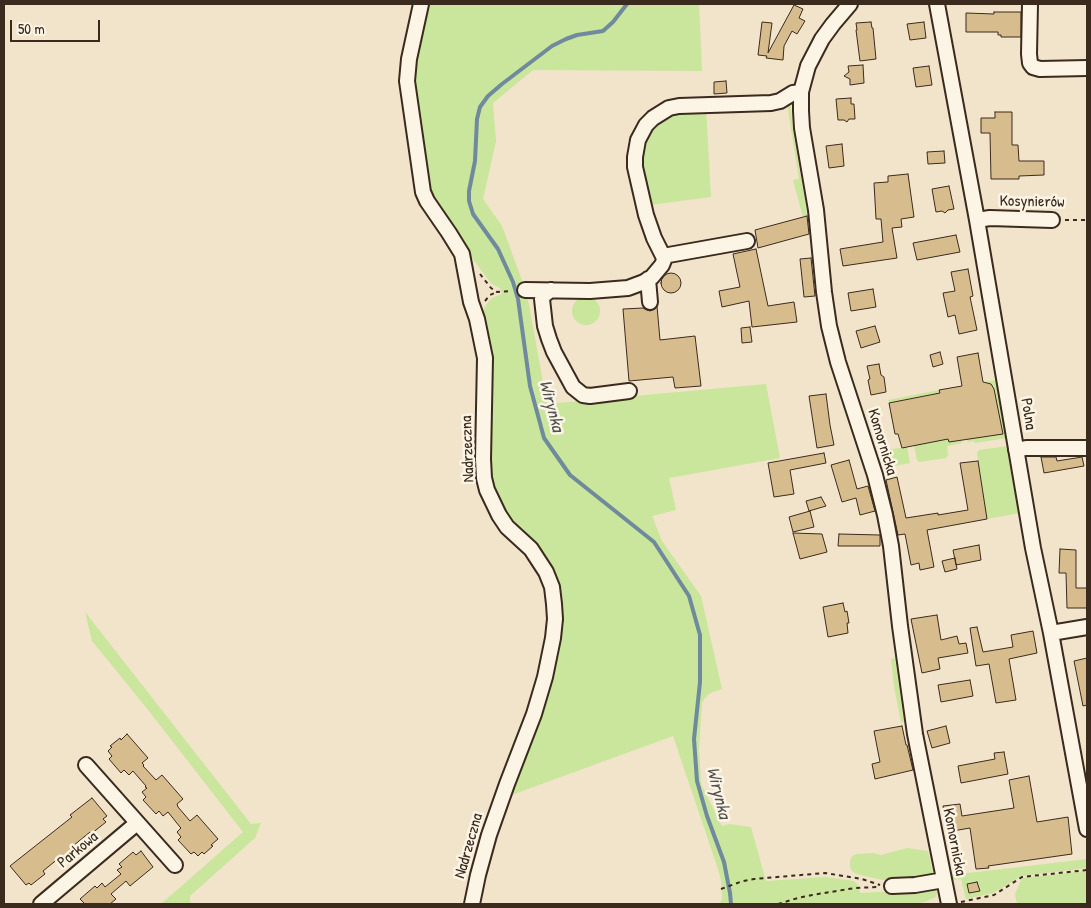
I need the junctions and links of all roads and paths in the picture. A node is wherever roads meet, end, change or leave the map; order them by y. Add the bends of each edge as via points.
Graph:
1 (421, 4) edge
2 (850, 4) edge
3 (937, 4) edge
4 (1030, 4) edge
5 (1087, 68) edge
6 (801, 92) junction
7 (977, 220) junction
8 (1052, 220) joint
9 (1087, 220) edge
10 (746, 241) dead end
11 (663, 256) junction
12 (479, 273) dead end
13 (648, 279) junction
14 (525, 290) dead end
15 (551, 290) junction
16 (507, 292) dead end
17 (650, 302) dead end
18 (629, 391) dead end
19 (1087, 448) edge
20 (1016, 450) junction
21 (1087, 627) edge
22 (1051, 633) junction
23 (86, 765) dead end
24 (1085, 808) edge
25 (138, 823) junction
26 (1087, 829) edge
27 (175, 865) dead end
28 (1087, 870) edge
29 (944, 880) junction
30 (892, 886) dead end
31 (721, 889) dead end
32 (949, 903) edge
33 (41, 904) edge
34 (472, 904) edge
35 (778, 904) edge

1 - 34 street, Nadrzeczna via 409,59 408,90 423,192 462,254 485,358 484,478 499,515 531,549 546,572 552,587 555,619 545,677 489,835
2 - 6 street, Komornicka via 817,47
3 - 7 street, Polna
4 - 5 street via 1029,54 1032,66 1040,69
6 - 11 street via 770,103 669,108 646,124 638,140 635,167 646,215
6 - 29 street, Komornicka via 802,128 828,317 835,351 885,515 915,734
7 - 8 street, Kosynierów
7 - 20 street, Polna
8 - 9 path, Kosynierów
10 - 11 street
11 - 13 street via 662,265
12 - 16 path via 491,288
13 - 15 street via 633,287
13 - 17 street
14 - 15 street
15 - 18 street via 542,299 545,326 554,352 573,387 590,396
19 - 20 street
20 - 22 street, Polna
21 - 22 street
22 - 24 street, Polna
23 - 25 street
24 - 26 street, Polna
25 - 27 street
25 - 33 street, Parkowa
28 - 32 path via 1022,878 994,895
29 - 30 street
29 - 32 street, Komornicka
31 - 35 path via 743,880 825,874 862,879 883,887 855,888

